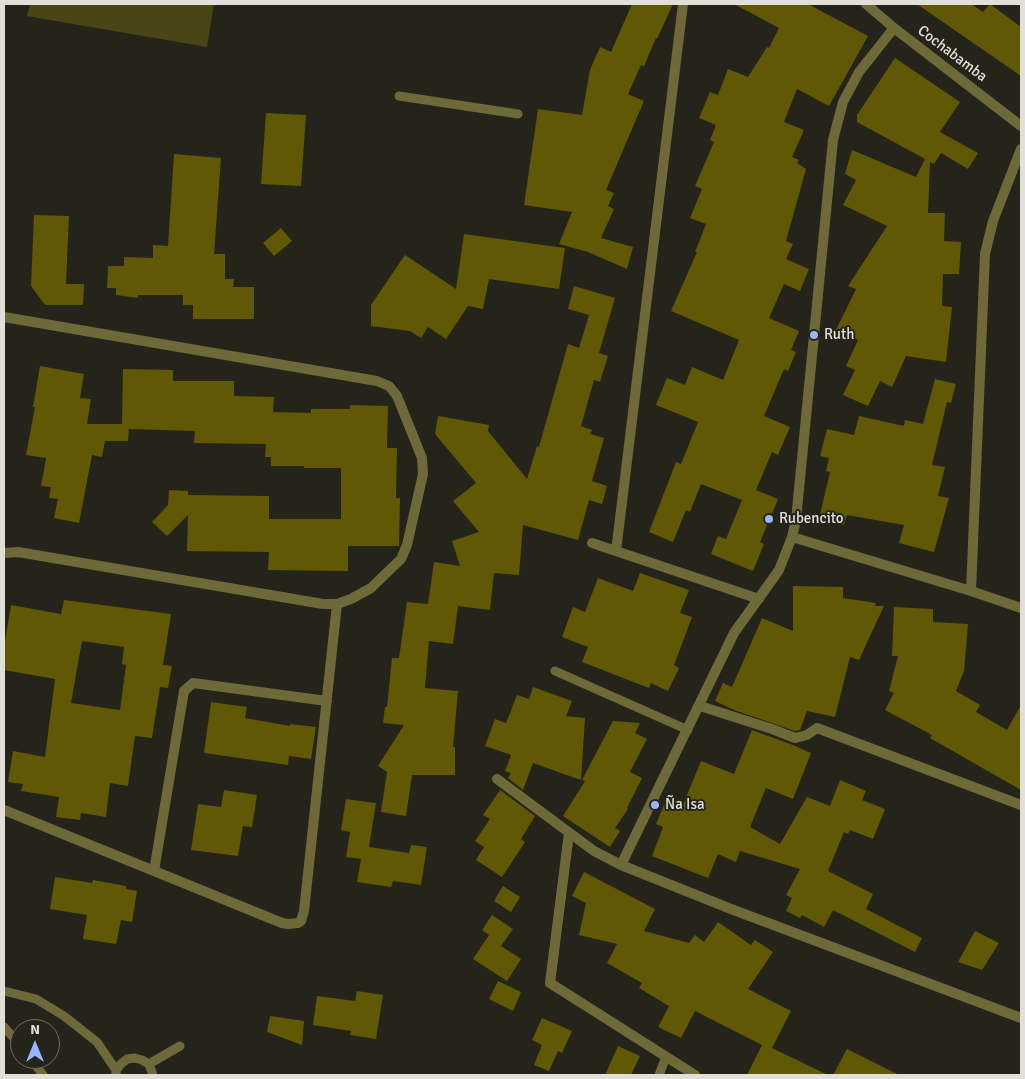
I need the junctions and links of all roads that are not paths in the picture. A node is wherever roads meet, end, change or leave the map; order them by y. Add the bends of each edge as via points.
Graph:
1 (683, 4) edge
2 (866, 4) edge
3 (894, 28) junction
4 (399, 96) dead end
5 (518, 114) dead end
6 (1021, 126) edge
7 (1021, 149) edge
8 (4, 316) edge
9 (792, 537) junction
10 (592, 543) dead end
11 (616, 551) junction
12 (4, 553) edge
13 (971, 591) junction
14 (759, 599) junction
15 (337, 604) junction
16 (1021, 608) edge
17 (555, 671) dead end
18 (327, 701) junction
19 (700, 706) junction
20 (688, 730) junction
21 (497, 779) dead end
22 (1021, 805) edge
23 (4, 810) edge
24 (569, 833) junction
25 (622, 865) junction
26 (154, 871) junction
27 (4, 991) edge
28 (1021, 1018) edge
29 (180, 1046) dead end
30 (666, 1057) junction
31 (148, 1064) junction
32 (116, 1072) edge
33 (154, 1075) edge
34 (660, 1075) edge
35 (696, 1075) edge

1 - 11 street
2 - 3 street, Cochabamba
3 - 6 street, Cochabamba
3 - 9 street via 855,79 843,102 833,140
4 - 5 lane
7 - 13 street via 993,220 985,254
8 - 15 street via 377,381 389,386 397,396 422,458 422,474 407,545 401,558 371,588
9 - 13 street
9 - 14 street via 778,570
10 - 11 street
11 - 14 street
12 - 15 street via 18,552
13 - 16 street
14 - 19 street via 734,633
15 - 18 street
17 - 20 lane
18 - 26 street via 193,683 184,691
18 - 26 street via 301,921 282,923
19 - 20 street
19 - 22 street via 795,738 817,728
20 - 25 street
21 - 24 street
23 - 26 street
24 - 25 street
24 - 30 street via 550,983
25 - 28 street
27 - 32 lane via 36,1000 64,1016 97,1042
29 - 31 lane
30 - 34 lane
30 - 35 street
31 - 32 lane via 135,1058 128,1059
31 - 33 lane

